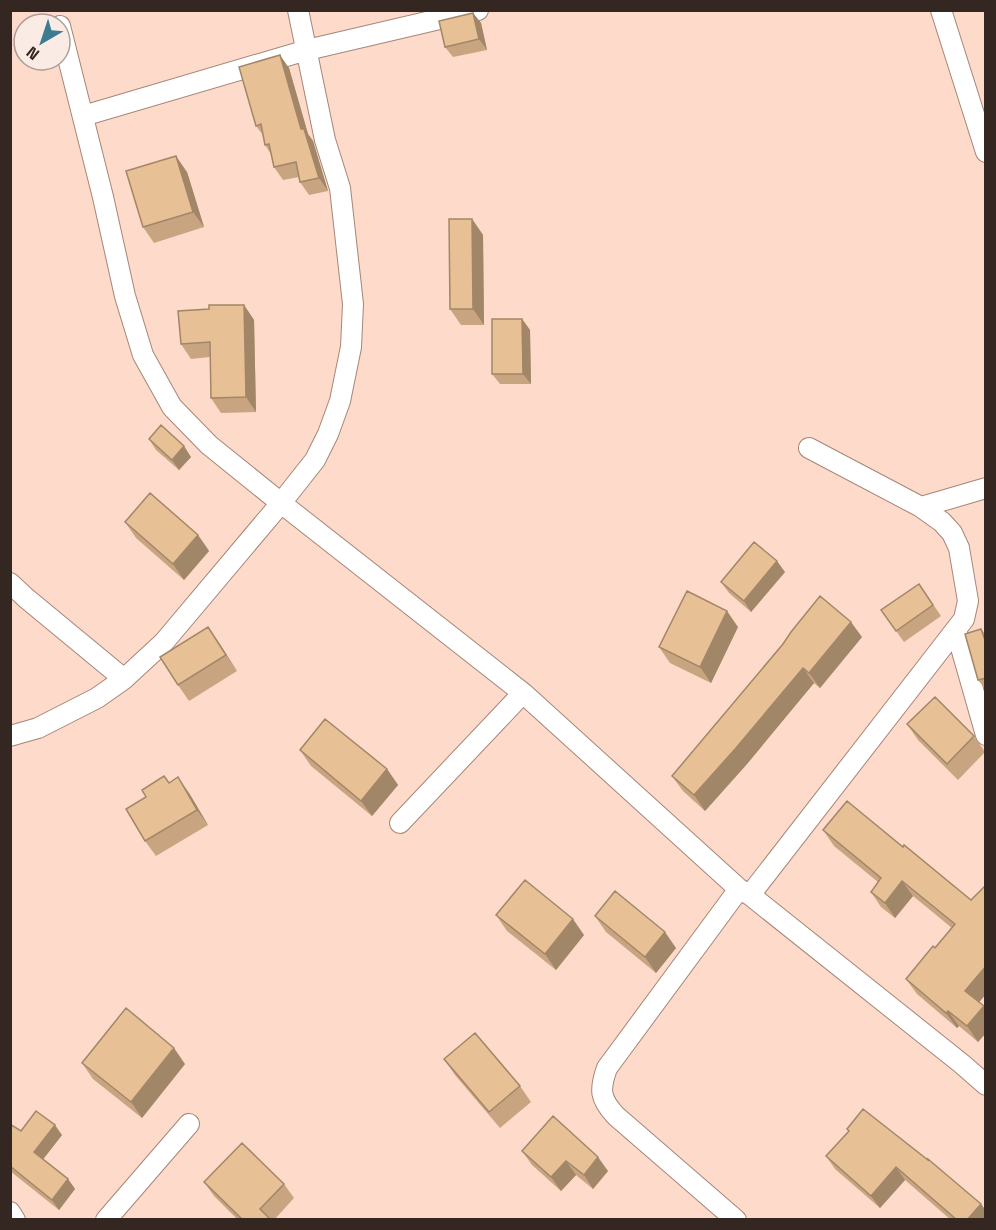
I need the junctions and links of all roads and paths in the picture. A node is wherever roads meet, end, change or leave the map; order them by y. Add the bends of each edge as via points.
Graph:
1 (298, 10) edge
2 (478, 10) edge
3 (941, 10) edge
4 (307, 50) junction
5 (71, 72) edge
6 (82, 116) junction
7 (986, 152) edge
8 (809, 448) dead end
9 (986, 488) edge
10 (281, 503) junction
11 (921, 507) junction
12 (10, 583) edge
13 (956, 630) junction
14 (124, 679) junction
15 (524, 693) junction
16 (986, 735) edge
17 (10, 736) edge
18 (400, 823) dead end
19 (744, 892) junction
20 (986, 1085) edge
21 (189, 1124) dead end
22 (10, 1212) edge
23 (15, 1220) edge
24 (106, 1220) edge
25 (736, 1220) edge

1 - 4 street
2 - 4 street
3 - 7 street
4 - 6 street
4 - 10 street via 325,140 340,188 353,304 351,347 340,401 328,434 315,460
5 - 6 street
6 - 10 street via 143,355 172,407 209,445
8 - 11 street
9 - 11 street
10 - 14 street via 164,642
10 - 15 street
11 - 13 street via 942,522 959,548 968,601 964,620
12 - 14 street
13 - 16 street
13 - 19 street
14 - 17 street via 97,698 38,728
15 - 18 street
15 - 19 street
19 - 20 street
19 - 25 street via 607,1068 602,1093 616,1116
21 - 24 street
22 - 23 street

